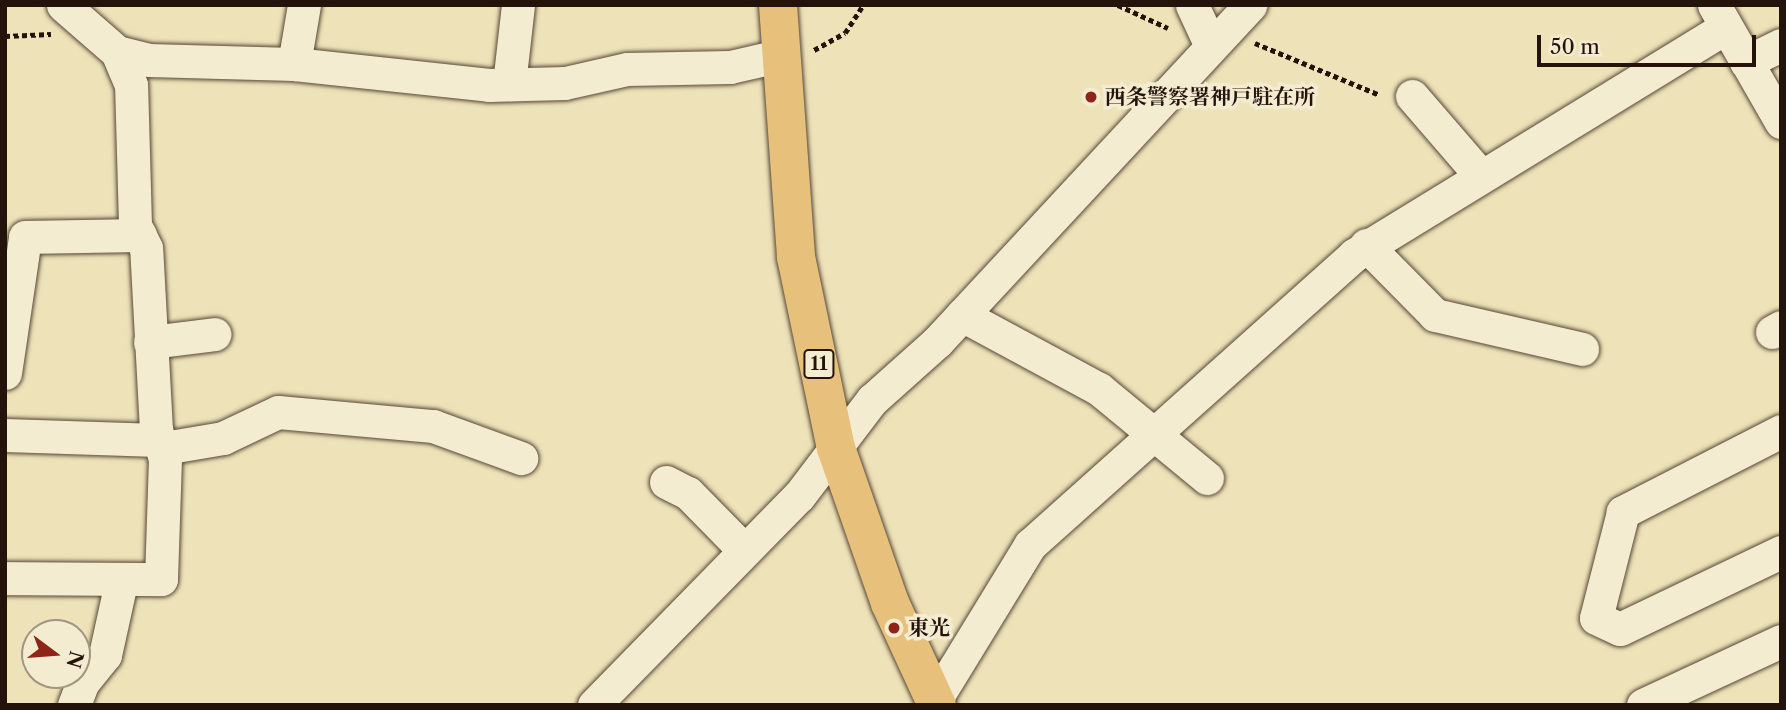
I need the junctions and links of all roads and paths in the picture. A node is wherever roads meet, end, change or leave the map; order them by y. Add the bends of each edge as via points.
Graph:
1 (304, 5) edge
2 (518, 5) edge
3 (778, 5) edge
4 (863, 5) edge
5 (1192, 5) edge
6 (1250, 5) edge
7 (68, 12) edge
8 (1720, 16) edge
9 (5, 36) edge
10 (1218, 39) junction
11 (1781, 45) edge
12 (117, 52) junction
13 (778, 56) junction
14 (1746, 62) junction
15 (294, 64) junction
16 (509, 84) junction
17 (1396, 96) joint
18 (1781, 122) edge
19 (1481, 176) junction
20 (140, 235) junction
21 (1366, 245) junction
22 (962, 315) junction
23 (215, 334) dead end
24 (150, 342) junction
25 (1582, 349) dead end
26 (5, 373) edge
27 (1154, 431) junction
28 (1781, 431) edge
29 (5, 435) edge
30 (161, 444) junction
31 (836, 448) junction
32 (521, 458) dead end
33 (1207, 478) dead end
34 (666, 482) dead end
35 (743, 549) junction
36 (1781, 552) edge
37 (5, 578) edge
38 (121, 582) junction
39 (1781, 641) edge
40 (934, 703) edge
41 (74, 705) edge
42 (594, 705) edge
43 (1643, 705) edge

1 - 15 street
2 - 16 street
3 - 13 highway, 11
4 - 13 path via 830,44
5 - 10 street
6 - 10 street
7 - 9 path via 54,34
7 - 12 street
8 - 14 street
8 - 19 street
10 - 17 path
10 - 22 street
11 - 14 street
12 - 15 street via 148,60
12 - 20 street via 131,85
13 - 16 street via 730,67 627,69 565,83
13 - 31 highway, 11 via 796,257
14 - 18 street
15 - 16 street
17 - 19 street
19 - 21 street via 1411,224
20 - 24 street
20 - 26 street via 25,237
21 - 25 street via 1435,315
21 - 27 street
22 - 27 street via 1099,389
22 - 31 street via 872,400
23 - 24 street
24 - 30 street
27 - 33 street
27 - 40 street via 1030,545
28 - 36 street via 1623,512 1596,618 1620,629
29 - 30 street
30 - 32 street via 223,438 278,412 433,426
30 - 38 street via 161,579
31 - 35 street via 799,496
31 - 40 highway, 11 via 890,603
34 - 35 street via 688,493
35 - 42 street
37 - 38 street
38 - 41 street via 105,655 83,682
39 - 43 street

